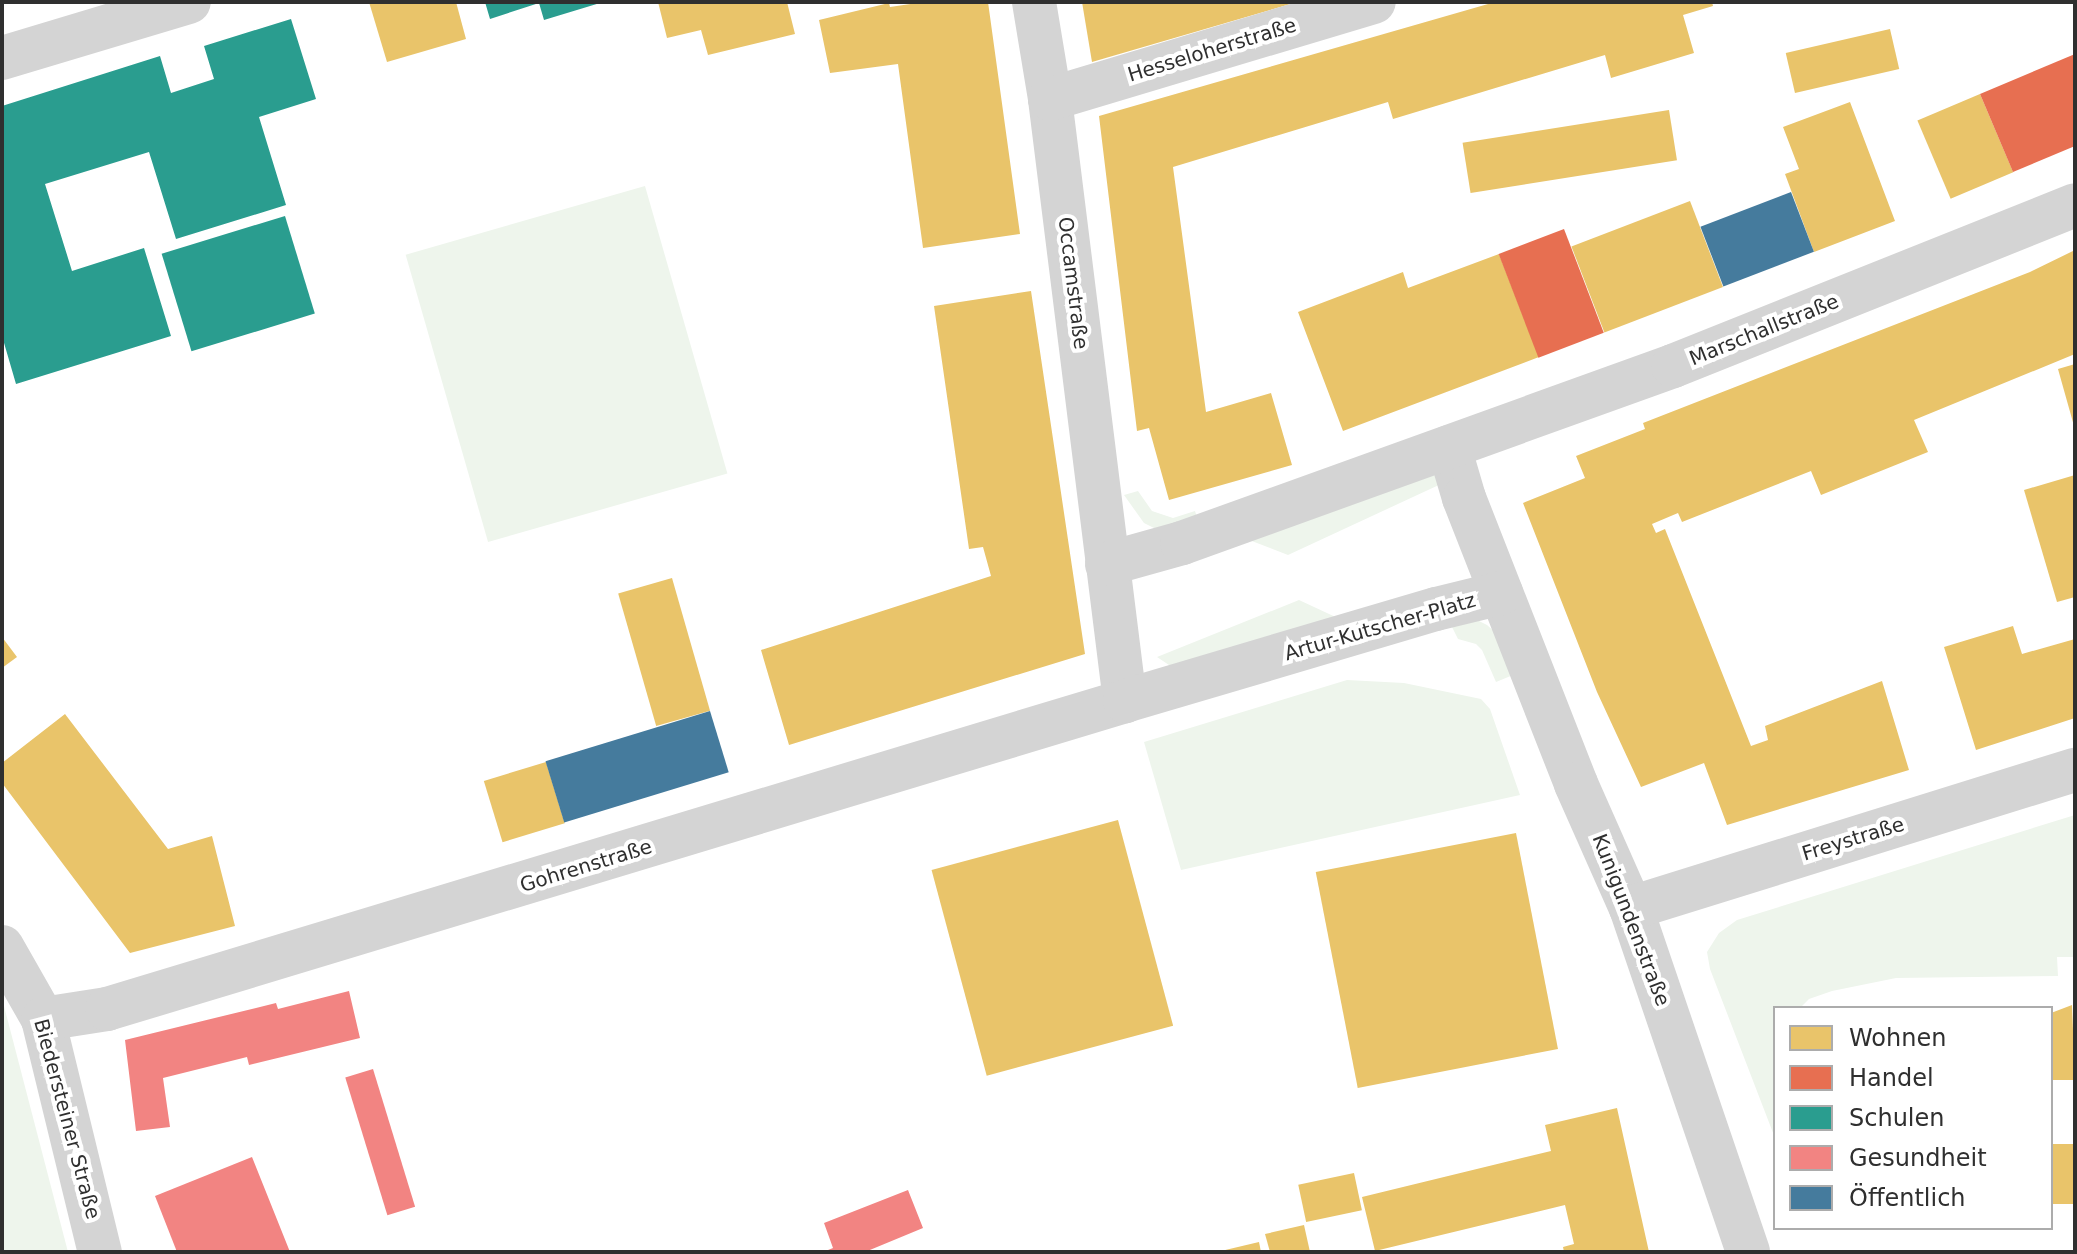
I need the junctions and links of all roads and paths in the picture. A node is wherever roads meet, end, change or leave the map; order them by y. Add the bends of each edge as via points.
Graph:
1 (189, 2) edge
2 (1034, 2) edge
3 (1374, 2) edge
4 (2, 58) edge
5 (1050, 99) junction
6 (2075, 205) edge
7 (1449, 447) junction
8 (1107, 564) junction
9 (1501, 593) junction
10 (1125, 701) junction
11 (2075, 770) edge
12 (1631, 908) junction
13 (2, 947) edge
14 (43, 1019) junction
15 (100, 1252) edge
16 (1748, 1252) edge

1 - 4 street
2 - 5 street, Occamstraße
3 - 5 street, Hesseloherstraße
5 - 8 street, Occamstraße
6 - 7 street, Marschallstraße via 1673,366
7 - 8 street via 1182,543
7 - 9 street, Artur-Kutscher-Platz
8 - 10 street
9 - 10 street, Artur-Kutscher-Platz
9 - 12 street, Kunigundenstraße
10 - 14 street, Gohrenstraße via 107,1009
11 - 12 street, Freystraße
12 - 16 street, Kunigundenstraße
13 - 14 street, Biedersteiner Straße
14 - 15 street, Biedersteiner Straße

